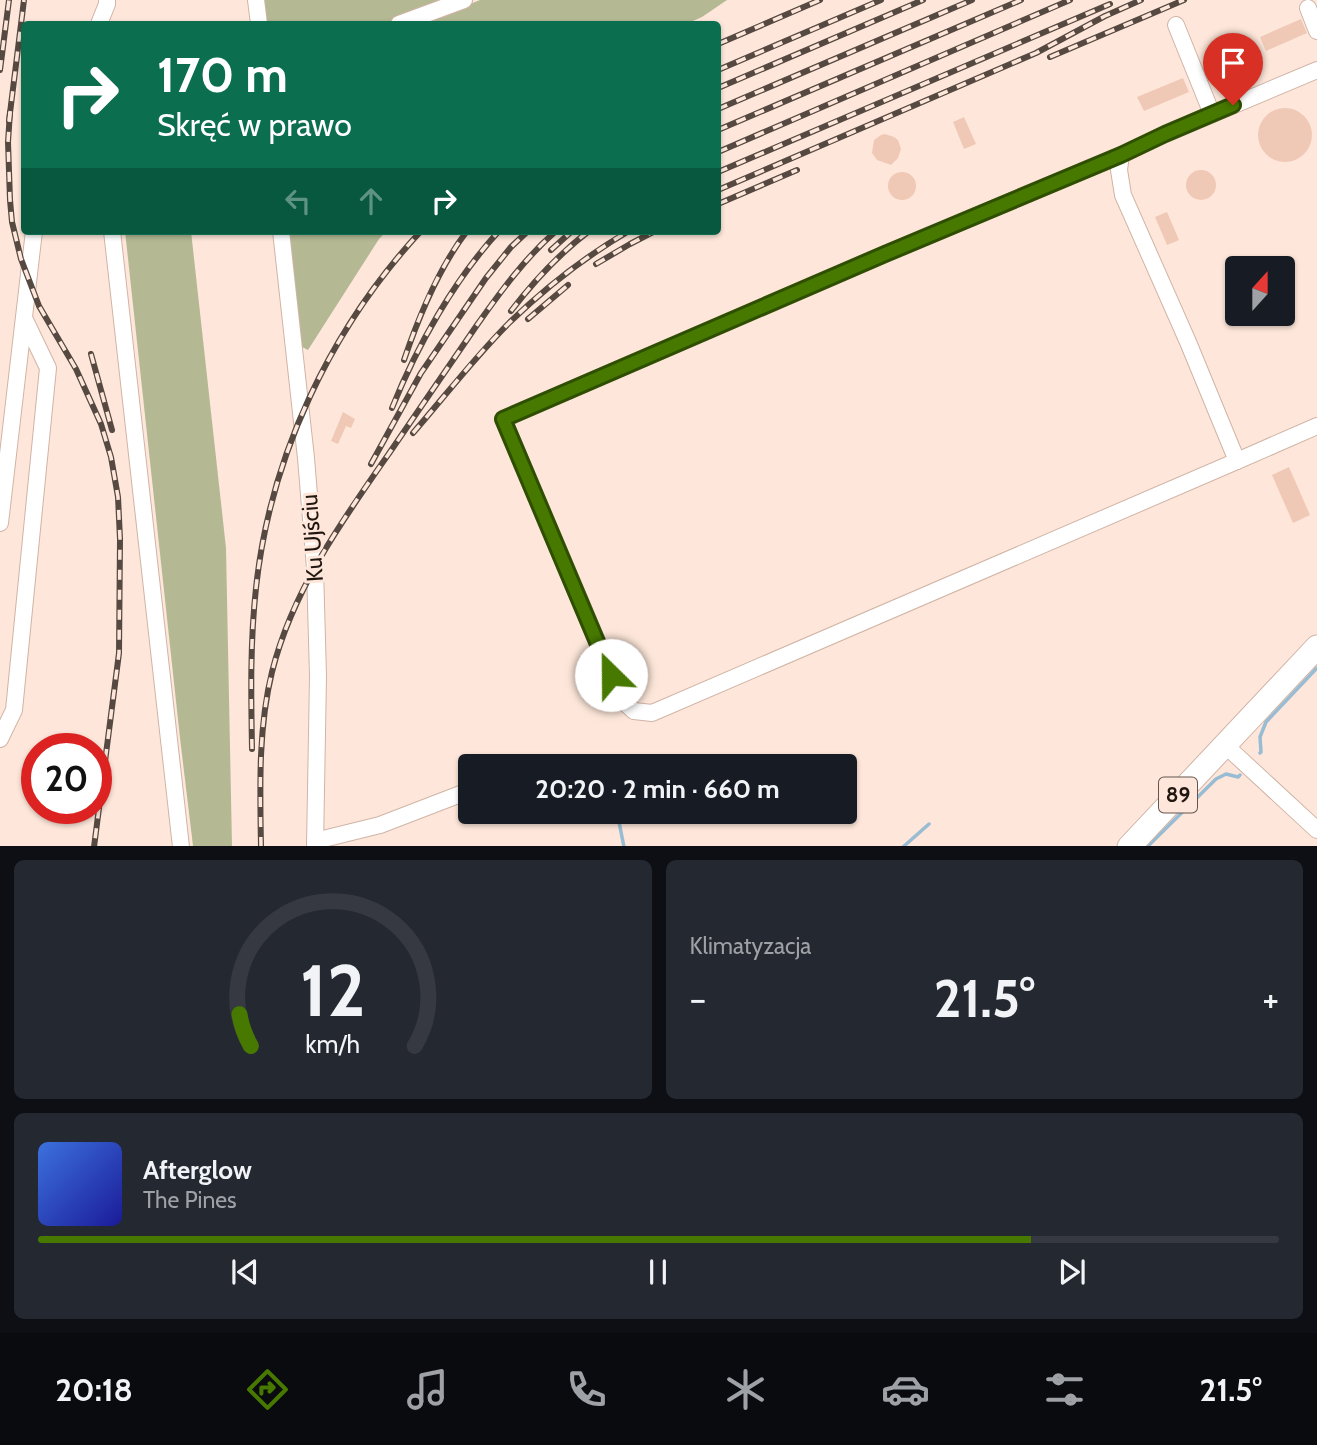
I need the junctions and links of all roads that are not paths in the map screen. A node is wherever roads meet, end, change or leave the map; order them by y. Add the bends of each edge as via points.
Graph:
1 (107, 0) edge
2 (256, 0) edge
3 (464, 0) edge
4 (1308, 8) dead end
5 (100, 21) edge
6 (259, 21) edge
7 (407, 21) edge
8 (1176, 25) dead end
9 (1317, 31) edge
10 (1317, 70) edge
11 (1212, 114) junction
12 (1121, 155) junction
13 (34, 235) edge
14 (112, 235) edge
15 (281, 235) edge
16 (24, 318) junction
17 (1317, 426) edge
18 (1237, 461) junction
19 (0, 523) edge
20 (1317, 647) edge
21 (0, 739) edge
22 (1225, 745) junction
23 (458, 795) edge
24 (1317, 830) edge
25 (315, 844) edge
26 (181, 846) edge
27 (1129, 846) edge

1 - 5 street
2 - 6 street
3 - 7 street
4 - 9 street
8 - 11 street
10 - 11 street
11 - 12 street
12 - 18 street via 1123,195
12 - 18 street via 503,419 622,700 634,711 652,713
13 - 16 street
14 - 26 street
15 - 25 street, Ku Ujściu via 315,568
16 - 19 street
16 - 21 street via 48,368 14,710
17 - 18 street
20 - 22 highway, 89
22 - 24 street
22 - 27 highway, 89
23 - 25 street

